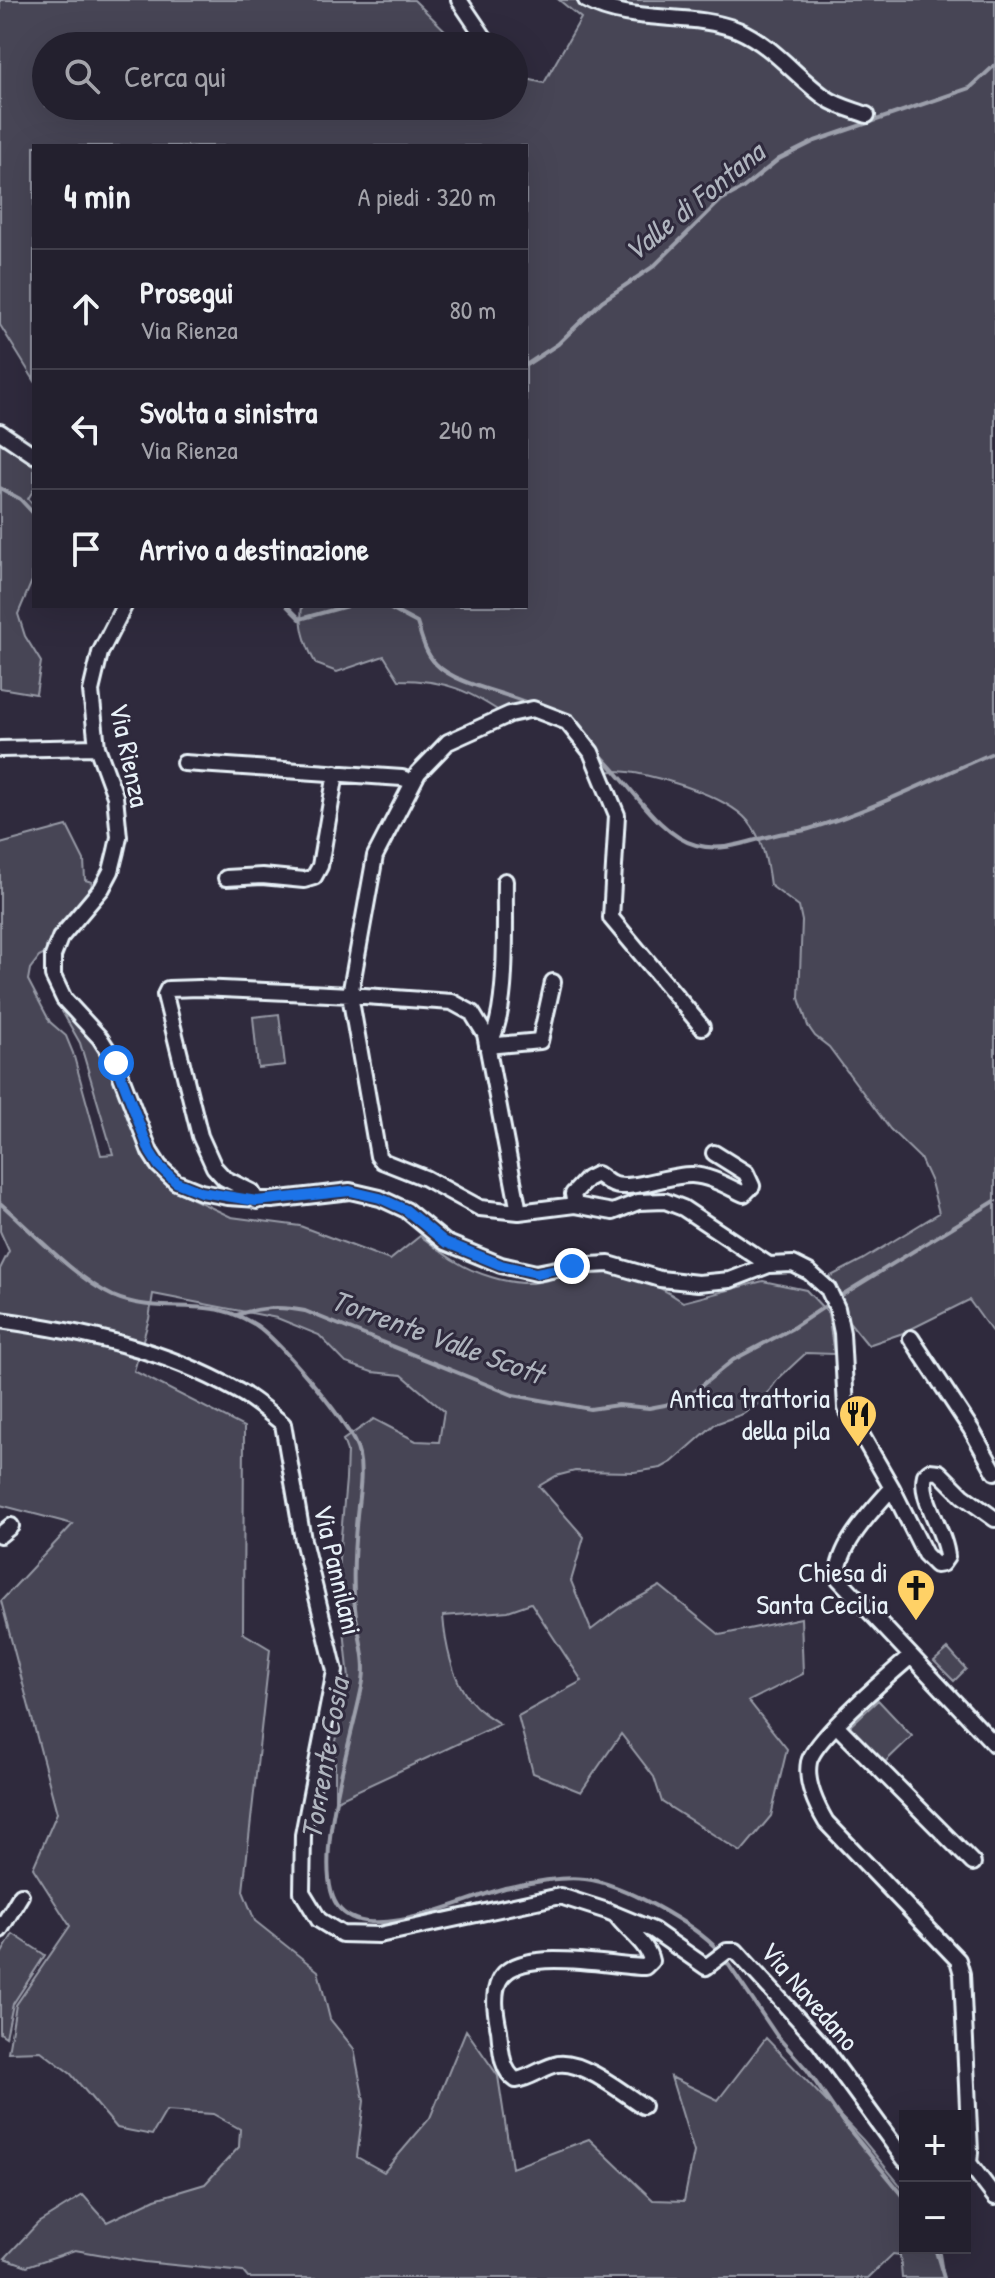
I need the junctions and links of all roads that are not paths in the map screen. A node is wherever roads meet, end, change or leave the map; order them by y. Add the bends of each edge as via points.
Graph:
1 (459, 0) edge
2 (586, 0) edge
3 (481, 32) edge
4 (867, 115) dead end
5 (0, 432) edge
6 (32, 454) edge
7 (123, 608) edge
8 (97, 747) junction
9 (0, 749) edge
10 (184, 763) dead end
11 (336, 773) junction
12 (413, 782) junction
13 (226, 878) dead end
14 (505, 881) dead end
15 (553, 982) dead end
16 (350, 995) junction
17 (702, 1027) dead end
18 (487, 1046) junction
19 (714, 1153) dead end
20 (257, 1201) junction
21 (575, 1205) junction
22 (519, 1212) junction
23 (769, 1265) junction
24 (0, 1320) edge
25 (911, 1338) dead end
26 (995, 1472) edge
27 (892, 1488) junction
28 (995, 1519) edge
29 (910, 1657) junction
30 (837, 1726) junction
31 (995, 1745) edge
32 (973, 1863) dead end
33 (21, 1895) dead end
34 (560, 1896) joint
35 (616, 1914) junction
36 (0, 1930) edge
37 (643, 2106) dead end
38 (966, 2110) edge
39 (899, 2152) edge
40 (971, 2171) edge
41 (995, 2197) edge

1 - 3 street
2 - 4 street via 613,11 742,32 828,100
5 - 6 street
7 - 8 street, Via Rienza via 100,653 91,691
8 - 9 street
8 - 20 street, Via Rienza via 115,796 119,837 102,888 60,938 53,976 64,999 116,1063 159,1166 176,1182 201,1192
10 - 11 street
11 - 12 street
11 - 13 street via 314,877
12 - 16 street via 375,856
12 - 17 street via 448,742 510,714 533,709 567,722 591,752 617,815 611,918
14 - 18 street via 502,1010
15 - 18 street via 546,1043
16 - 18 street via 452,1002 472,1013
16 - 20 street via 200,988 168,989 165,995 209,1157 224,1178 252,1192
16 - 22 street via 378,1156 480,1208
18 - 22 street
19 - 21 street via 746,1173 752,1186 744,1194 694,1175 614,1186 597,1174 573,1194
20 - 23 street, Via Rienza via 365,1194 406,1210 445,1242 536,1273 609,1264 660,1279 698,1283 730,1280
21 - 22 street
21 - 23 street via 613,1212 638,1202 665,1201
23 - 27 street via 793,1264 828,1289 842,1333 846,1408
24 - 34 street, Via Pannilani via 75,1331 174,1360 240,1392 283,1424 303,1540 335,1671 303,1835 302,1892 319,1920 342,1934 379,1935
25 - 26 street
27 - 28 street via 925,1554 936,1565 947,1557 923,1488 925,1475 939,1472
27 - 29 street via 858,1527 838,1578
29 - 30 street
29 - 31 street
30 - 32 street
30 - 38 street via 809,1761 815,1802 826,1822 958,1960
33 - 36 street
34 - 35 street, Via Navedano
35 - 37 street via 651,1961 645,1967 538,1960 507,1972 496,1989 503,2061 516,2080 561,2063 574,2065
35 - 39 street, Via Navedano via 653,1930 706,1967 727,1951 736,1951 819,2042
40 - 41 street

